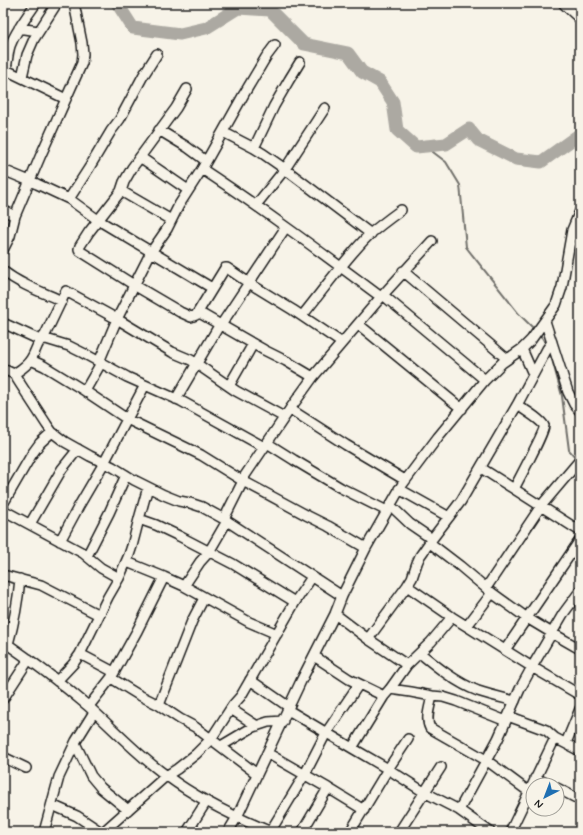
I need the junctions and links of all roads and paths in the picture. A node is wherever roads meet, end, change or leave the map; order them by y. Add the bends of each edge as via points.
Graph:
1 (36, 3) edge
2 (57, 3) edge
3 (74, 3) edge
4 (565, 3) edge
5 (580, 17) edge
6 (19, 28) junction
7 (38, 31) junction
8 (275, 45) dead end
9 (6, 54) edge
10 (157, 54) dead end
11 (300, 62) dead end
12 (22, 77) junction
13 (187, 89) dead end
14 (66, 99) junction
15 (325, 108) dead end
16 (159, 130) junction
17 (223, 132) junction
18 (254, 148) junction
19 (140, 157) junction
20 (204, 165) junction
21 (285, 169) junction
22 (3, 170) edge
23 (30, 181) junction
24 (188, 190) junction
25 (121, 191) junction
26 (69, 199) junction
27 (256, 205) junction
28 (3, 210) edge
29 (400, 210) dead end
30 (580, 211) edge
31 (15, 216) junction
32 (98, 220) junction
33 (171, 220) junction
34 (286, 227) junction
35 (371, 234) junction
36 (432, 240) dead end
37 (3, 250) edge
38 (151, 252) junction
39 (341, 266) junction
40 (3, 271) edge
41 (403, 271) junction
42 (249, 283) junction
43 (134, 285) junction
44 (212, 288) junction
45 (382, 296) junction
46 (62, 300) junction
47 (198, 312) junction
48 (302, 316) junction
49 (117, 319) junction
50 (3, 323) edge
51 (358, 324) junction
52 (220, 325) junction
53 (539, 329) junction
54 (40, 340) junction
55 (342, 343) junction
56 (253, 344) junction
57 (549, 345) junction
58 (522, 349) junction
59 (31, 360) junction
60 (507, 360) junction
61 (100, 362) junction
62 (196, 364) junction
63 (3, 370) edge
64 (14, 374) junction
65 (533, 374) junction
66 (313, 377) junction
67 (485, 380) junction
68 (145, 385) junction
69 (229, 386) junction
70 (85, 391) junction
71 (176, 399) junction
72 (517, 405) junction
73 (290, 409) junction
74 (462, 409) junction
75 (580, 411) edge
76 (284, 417) junction
77 (127, 419) junction
78 (52, 432) junction
79 (266, 445) junction
80 (78, 449) junction
81 (579, 461) edge
82 (104, 463) junction
83 (481, 468) junction
84 (126, 475) junction
85 (243, 480) junction
86 (405, 480) junction
87 (148, 487) junction
88 (399, 489) junction
89 (514, 489) junction
90 (3, 504) edge
91 (542, 506) junction
92 (389, 508) junction
93 (3, 510) edge
94 (449, 517) junction
95 (139, 519) junction
96 (226, 520) junction
97 (30, 524) junction
98 (580, 531) edge
99 (580, 540) edge
100 (60, 541) junction
101 (431, 541) junction
102 (366, 548) junction
103 (209, 552) junction
104 (87, 556) junction
105 (126, 562) junction
106 (3, 575) edge
107 (164, 577) junction
108 (312, 577) junction
109 (119, 578) junction
110 (20, 579) junction
111 (184, 586) junction
112 (407, 586) junction
113 (489, 591) junction
114 (580, 591) edge
115 (342, 596) junction
116 (204, 598) junction
117 (295, 602) junction
118 (335, 614) junction
119 (99, 615) junction
120 (452, 616) junction
121 (527, 618) junction
122 (467, 626) junction
123 (552, 633) junction
124 (277, 634) junction
125 (368, 639) junction
126 (5, 643) edge
127 (580, 648) edge
128 (505, 650) junction
129 (420, 653) junction
130 (80, 654) junction
131 (314, 656) junction
132 (29, 659) junction
133 (407, 665) junction
134 (532, 667) junction
135 (112, 675) junction
136 (250, 680) junction
137 (57, 681) junction
138 (359, 684) junction
139 (387, 692) junction
140 (579, 693) edge
141 (432, 696) junction
142 (3, 699) edge
143 (515, 701) junction
144 (159, 705) junction
145 (289, 708) junction
146 (91, 709) junction
147 (231, 709) junction
148 (580, 709) edge
149 (507, 718) junction
150 (283, 721) junction
151 (258, 726) junction
152 (326, 733) junction
153 (555, 738) junction
154 (211, 739) junction
155 (408, 739) dead end
156 (75, 743) junction
157 (566, 743) junction
158 (221, 746) junction
159 (352, 748) junction
160 (580, 751) edge
161 (267, 753) junction
162 (3, 757) edge
163 (486, 760) junction
164 (441, 767) dead end
165 (26, 768) dead end
166 (388, 769) junction
167 (257, 774) junction
168 (305, 774) junction
169 (166, 776) junction
170 (536, 777) edge
171 (328, 788) junction
172 (525, 790) edge
173 (424, 792) junction
174 (565, 792) edge
175 (525, 799) edge
176 (580, 800) edge
177 (206, 802) junction
178 (52, 805) junction
179 (128, 810) junction
180 (364, 810) junction
181 (459, 810) junction
182 (237, 817) junction
183 (44, 832) edge
184 (102, 832) edge
185 (188, 832) edge
186 (228, 832) edge
187 (270, 832) edge
188 (302, 832) edge
189 (350, 832) edge
190 (399, 832) edge
191 (490, 832) edge
192 (510, 832) edge

1 - 6 street
2 - 7 street
3 - 14 street via 83,54
4 - 5 main road
6 - 7 street
6 - 9 street
7 - 12 street via 27,56
8 - 17 street
9 - 12 street via 6,70
10 - 26 street via 120,119
11 - 18 street via 274,106
12 - 14 street
13 - 16 street
14 - 23 street
15 - 21 street
16 - 19 street
16 - 20 street via 176,140
17 - 18 street
17 - 20 street
18 - 21 street
19 - 24 street
19 - 25 street
20 - 24 street
20 - 27 street
21 - 27 street
21 - 35 street
22 - 23 street
23 - 26 street
23 - 31 street
24 - 33 street
25 - 32 street
25 - 33 street
26 - 32 street
27 - 34 street
28 - 31 street
29 - 35 street
30 - 53 street via 572,230 560,296
31 - 37 street
32 - 38 street
32 - 43 street via 80,246 80,251
33 - 38 street
34 - 39 street
34 - 42 street
35 - 39 street
36 - 41 street
38 - 43 street
38 - 44 street
39 - 45 street
39 - 48 street
40 - 46 street via 40,293
41 - 45 street
41 - 60 street
42 - 44 street via 226,268
42 - 48 street
42 - 52 street
43 - 47 street via 188,316
43 - 49 street
44 - 47 street
45 - 51 street
45 - 67 street
46 - 49 street via 66,291
46 - 54 street via 46,335
47 - 52 street
48 - 55 street
49 - 61 street
49 - 62 street
50 - 54 street
51 - 55 street
51 - 74 street
52 - 56 street
52 - 62 street
53 - 57 street
53 - 58 street
54 - 59 street
54 - 61 street via 46,339 69,346
55 - 66 street
56 - 66 street
56 - 69 street
57 - 65 street
57 - 75 street via 568,392
58 - 60 street
58 - 65 street
59 - 64 street
59 - 70 street
60 - 67 street
61 - 68 street
61 - 70 street
62 - 69 street
62 - 71 street
63 - 64 street
64 - 78 street
65 - 72 street
66 - 73 street
67 - 74 street
68 - 71 street
68 - 77 street
69 - 76 street
70 - 77 street
71 - 79 street
72 - 83 street
72 - 89 street via 539,420 544,428
73 - 76 street
73 - 86 street
74 - 86 street
76 - 79 street
77 - 82 street
77 - 85 street via 201,455
78 - 80 street
78 - 90 street via 32,454
79 - 85 street
79 - 92 street via 341,488
80 - 82 street
80 - 97 street
81 - 91 street
82 - 84 street
82 - 100 street
83 - 89 street
83 - 94 street
84 - 87 street
84 - 104 street via 110,513
85 - 96 street
85 - 102 street
86 - 88 street
87 - 95 street
87 - 96 street via 178,501 202,507
88 - 92 street
88 - 94 street
89 - 91 street
91 - 98 street
91 - 113 street
92 - 101 street
92 - 102 street
93 - 97 street
94 - 101 street
95 - 103 street
95 - 105 street
96 - 103 street
96 - 108 street
97 - 100 street
99 - 121 street
100 - 104 street
101 - 112 street via 416,563
101 - 113 street
102 - 115 street
103 - 111 street
103 - 117 street
104 - 109 street
105 - 107 street
105 - 109 street
106 - 110 street
107 - 111 street
107 - 135 street
108 - 115 street
108 - 117 street
109 - 119 street
110 - 119 street via 41,585
110 - 126 street via 15,616
111 - 116 street
112 - 120 street
112 - 125 street
113 - 121 street
113 - 122 street
114 - 123 street
115 - 118 street
116 - 124 street
116 - 144 street via 192,620
117 - 124 street
118 - 125 street
118 - 131 street
119 - 130 street
120 - 122 street
120 - 129 street
121 - 123 street
121 - 128 street
122 - 128 street
123 - 127 street
123 - 134 street
124 - 136 street
125 - 133 street
126 - 132 street
128 - 134 street
129 - 133 street
129 - 143 street via 469,687
130 - 135 street
130 - 137 street
131 - 138 street
131 - 145 street
132 - 137 street
132 - 142 street
133 - 139 street
134 - 140 street
134 - 143 street
135 - 144 street via 137,694
135 - 146 street
136 - 145 street
136 - 147 street
137 - 146 street
138 - 139 street
138 - 152 street
139 - 141 street via 411,692
139 - 159 street
141 - 149 street via 443,697
141 - 163 street via 429,727
143 - 149 street
144 - 154 street
145 - 150 street
145 - 152 street
146 - 156 street
146 - 169 street
147 - 151 street
147 - 154 street
148 - 157 street
149 - 153 street via 546,730
149 - 163 street
150 - 151 street
150 - 161 street
151 - 158 street
152 - 159 street
152 - 168 street
153 - 157 street
153 - 170 street
154 - 158 street
154 - 169 street via 196,754
155 - 166 street
156 - 178 street via 59,777
156 - 179 street via 91,776 101,788
157 - 160 street
158 - 167 street
159 - 166 street
161 - 167 street
161 - 168 street
162 - 165 street
163 - 172 street
163 - 181 street
164 - 173 street
166 - 173 street
166 - 180 street
167 - 182 street
168 - 171 street
168 - 187 street
169 - 177 street
169 - 179 street
171 - 180 street
171 - 188 street
173 - 181 street
173 - 190 street
174 - 176 street
175 - 192 street
177 - 182 street
177 - 185 street
178 - 183 street
178 - 184 street via 77,816
179 - 184 street
180 - 189 street
181 - 191 street
182 - 186 street
182 - 187 street

